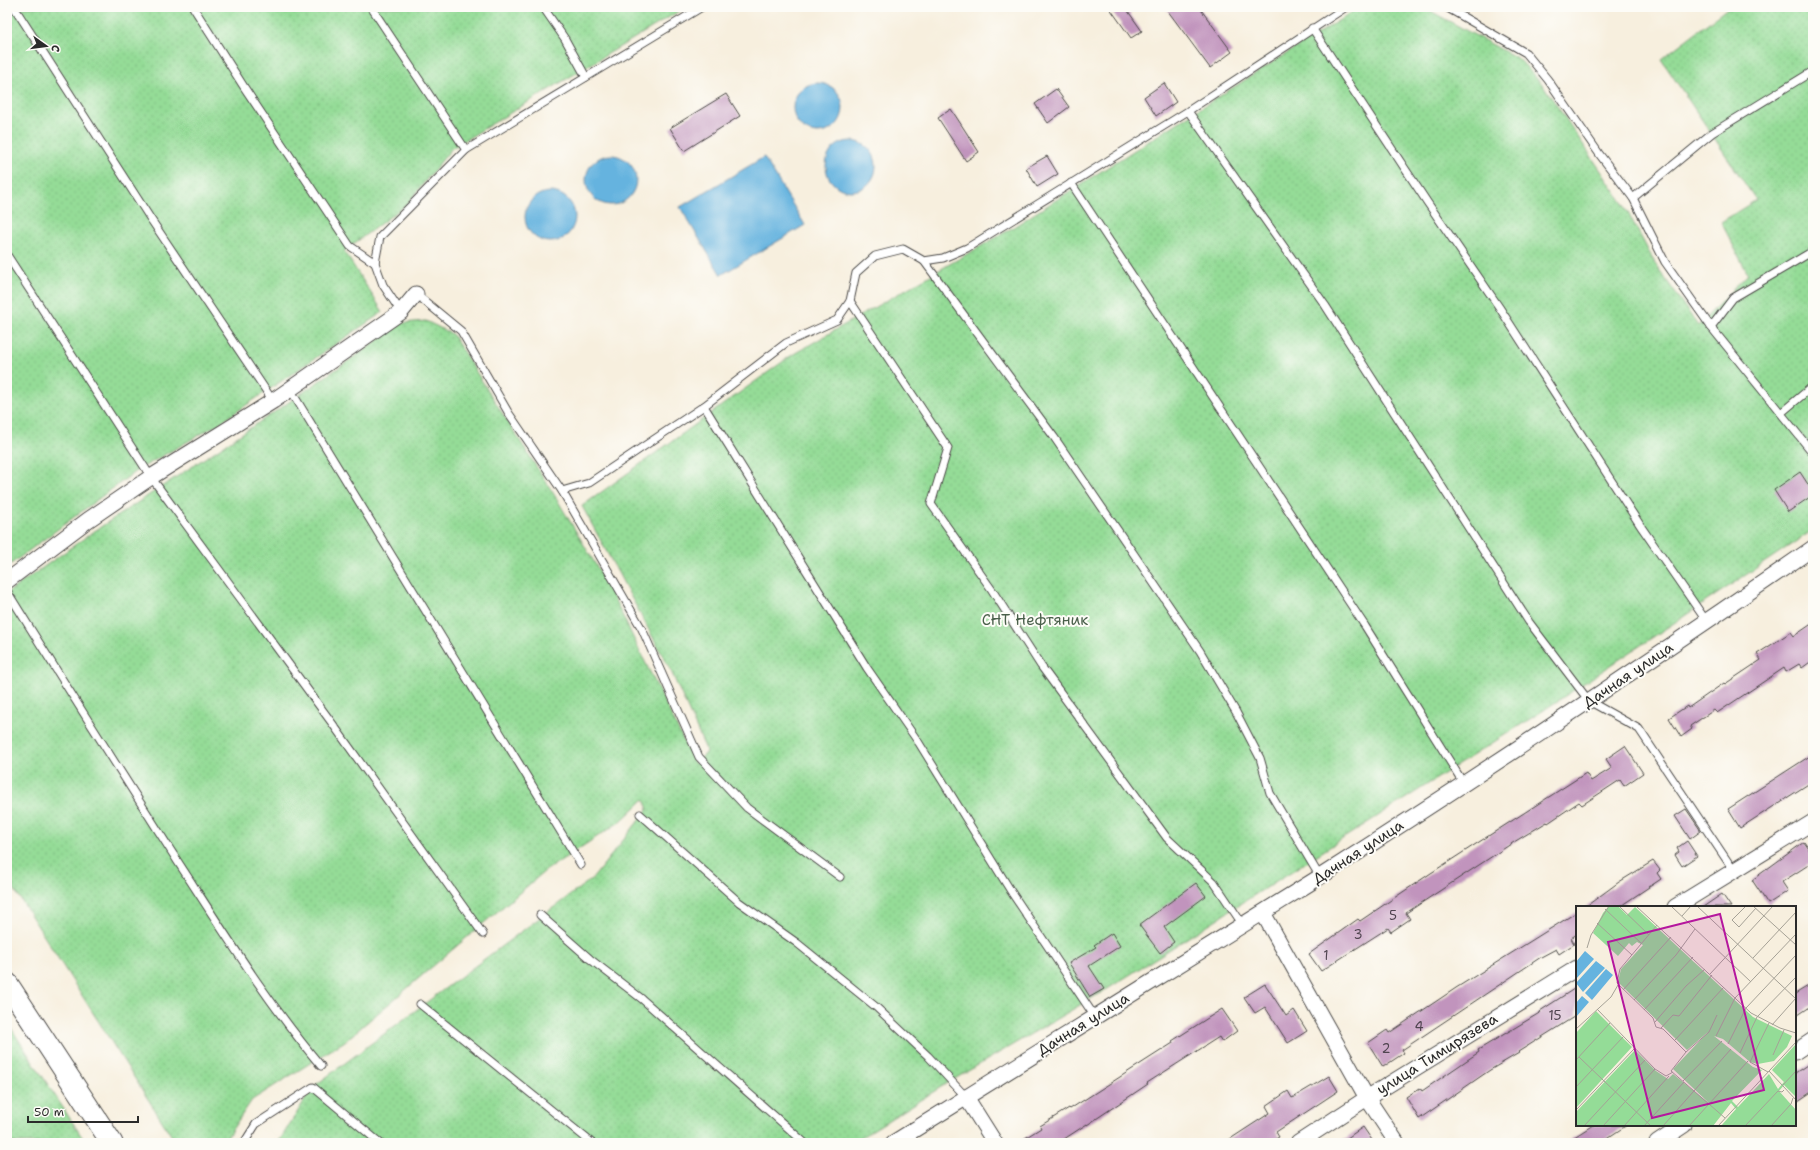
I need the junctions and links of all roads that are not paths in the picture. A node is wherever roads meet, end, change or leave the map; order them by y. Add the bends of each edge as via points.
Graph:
1 (14, 7) edge
2 (193, 7) edge
3 (371, 7) edge
4 (544, 7) edge
5 (702, 7) edge
6 (1346, 7) edge
7 (1446, 7) edge
8 (1312, 28) junction
9 (1813, 71) edge
10 (586, 77) junction
11 (1188, 111) junction
12 (466, 150) junction
13 (1071, 183) junction
14 (1633, 198) junction
15 (1813, 251) edge
16 (7, 255) edge
17 (924, 260) junction
18 (375, 263) junction
19 (416, 294) joint
20 (850, 301) junction
21 (401, 312) junction
22 (1711, 327) junction
23 (1813, 386) edge
24 (290, 389) junction
25 (273, 401) junction
26 (704, 406) junction
27 (1780, 413) junction
28 (1813, 454) edge
29 (151, 477) junction
30 (562, 491) junction
31 (1813, 548) edge
32 (7, 581) edge
33 (7, 591) edge
34 (1707, 622) junction
35 (1589, 701) junction
36 (1464, 784) junction
37 (640, 814) dead end
38 (1813, 822) edge
39 (581, 865) dead end
40 (1734, 871) junction
41 (840, 877) dead end
42 (1320, 877) junction
43 (1677, 906) edge
44 (1263, 912) junction
45 (540, 915) dead end
46 (1243, 925) junction
47 (483, 934) dead end
48 (1576, 969) edge
49 (7, 983) edge
50 (420, 1004) dead end
51 (1095, 1017) junction
52 (1813, 1040) edge
53 (1796, 1051) edge
54 (321, 1066) dead end
55 (966, 1097) junction
56 (1367, 1098) junction
57 (1682, 1126) edge
58 (112, 1143) edge
59 (244, 1143) edge
60 (380, 1143) edge
61 (592, 1143) edge
62 (805, 1143) edge
63 (893, 1143) edge
64 (995, 1143) edge
65 (1298, 1143) edge
66 (1397, 1143) edge
67 (1656, 1143) edge

1 - 25 lane via 150,218
2 - 18 lane via 350,246
3 - 12 lane
4 - 10 lane
5 - 10 lane
6 - 8 lane
7 - 14 lane via 1526,53
8 - 11 lane
8 - 34 lane via 1422,195 1500,307 1642,528
9 - 14 lane via 1712,133
10 - 12 lane
11 - 13 lane
11 - 35 lane via 1325,305 1529,622
12 - 18 lane via 380,237
13 - 17 lane via 967,248 943,258
13 - 36 lane via 1365,626
14 - 22 lane via 1664,262
15 - 22 lane via 1733,298
16 - 29 lane
17 - 20 lane via 903,249 875,256 856,273
17 - 42 lane via 1054,437 1200,651 1260,758 1270,792
18 - 21 lane via 384,285
19 - 21 street
19 - 30 lane via 461,331 508,412
20 - 26 lane via 837,320 786,343
20 - 46 lane via 948,448 931,504 992,590 1041,666 1167,838 1214,882
21 - 24 street
22 - 27 lane
23 - 27 lane
24 - 25 street
24 - 39 lane
25 - 29 street
26 - 30 lane via 589,483
26 - 51 lane via 867,668 919,743 1012,893
27 - 28 lane
29 - 32 street via 88,520
29 - 47 lane
30 - 41 lane via 642,629 699,757 747,808
31 - 34 street, Дачная улица
33 - 54 lane via 247,967 289,1028
34 - 35 street, Дачная улица
35 - 36 street, Дачная улица
35 - 40 lane via 1639,729
36 - 42 street, Дачная улица
37 - 55 lane via 739,902 797,943 876,1007 928,1056
38 - 40 street
40 - 43 street
42 - 44 street, Дачная улица
44 - 46 street, Дачная улица
44 - 56 street
45 - 62 lane via 590,959 642,999
46 - 51 street, Дачная улица
48 - 56 street, улица Тимирязева
49 - 58 street
50 - 61 lane
51 - 55 street, Дачная улица
52 - 53 street
55 - 63 street, Дачная улица
55 - 64 street
56 - 65 street, улица Тимирязева
56 - 66 street
57 - 67 street
59 - 60 lane via 256,1124 313,1087

